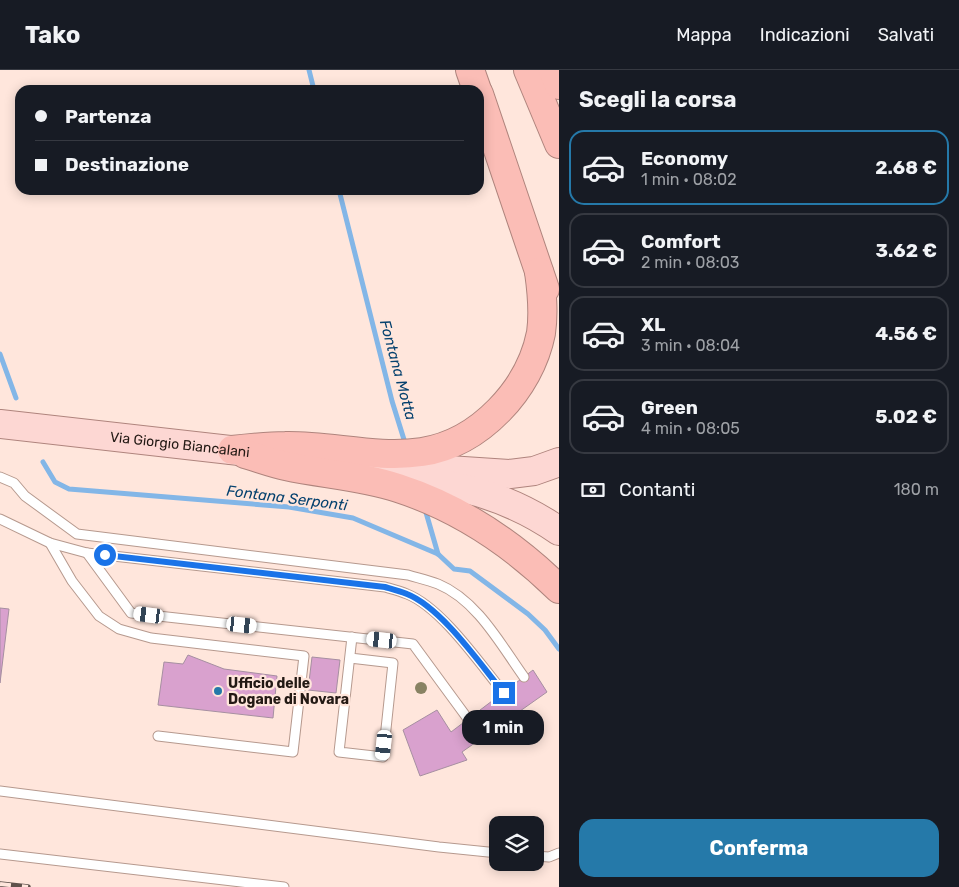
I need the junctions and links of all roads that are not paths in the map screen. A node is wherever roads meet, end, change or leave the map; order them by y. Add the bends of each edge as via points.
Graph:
1 (470, 70) edge
2 (528, 70) edge
3 (552, 70) edge
4 (475, 85) edge
5 (559, 85) edge
6 (484, 109) edge
7 (559, 144) edge
8 (539, 272) junction
9 (559, 331) edge
10 (0, 420) edge
11 (0, 424) edge
12 (0, 429) edge
13 (46, 429) junction
14 (232, 450) junction
15 (559, 462) edge
16 (414, 474) junction
17 (0, 477) edge
18 (0, 519) edge
19 (559, 531) edge
20 (50, 542) junction
21 (87, 553) junction
22 (559, 589) edge
23 (352, 637) junction
24 (350, 658) junction
25 (524, 678) dead end
26 (504, 693) dead end
27 (468, 719) dead end
28 (158, 736) dead end
29 (0, 791) edge
30 (489, 851) edge
31 (559, 853) edge
32 (0, 854) edge
33 (544, 857) edge
34 (284, 887) edge

1 - 4 highway
2 - 7 highway
3 - 5 highway
6 - 8 highway
8 - 9 highway
8 - 16 highway via 544,308 541,332 532,361 520,384 495,414 478,428 443,446
10 - 13 main road
11 - 13 main road, Via Giorgio Biancalani
12 - 13 main road
13 - 14 main road, Via Giorgio Biancalani
14 - 16 main road, Via Giorgio Biancalani
14 - 16 highway via 285,446
14 - 16 highway via 283,466 397,487
15 - 16 main road, Via Giorgio Biancalani via 534,471 510,474
16 - 19 main road, Via Giorgio Biancalani via 505,501
16 - 22 highway via 447,507 524,557
17 - 25 lane via 14,483 25,496 78,534 408,575 439,584 461,598 483,620
18 - 20 lane
20 - 21 lane
20 - 28 lane via 72,581 99,616 120,630 151,638 304,656 293,752
21 - 23 lane via 131,612
21 - 26 lane via 385,587 408,594 426,604 452,630
23 - 24 lane
23 - 27 lane via 412,644
24 - 24 lane via 339,752 383,757 394,664
29 - 30 lane
31 - 33 lane
32 - 34 lane

